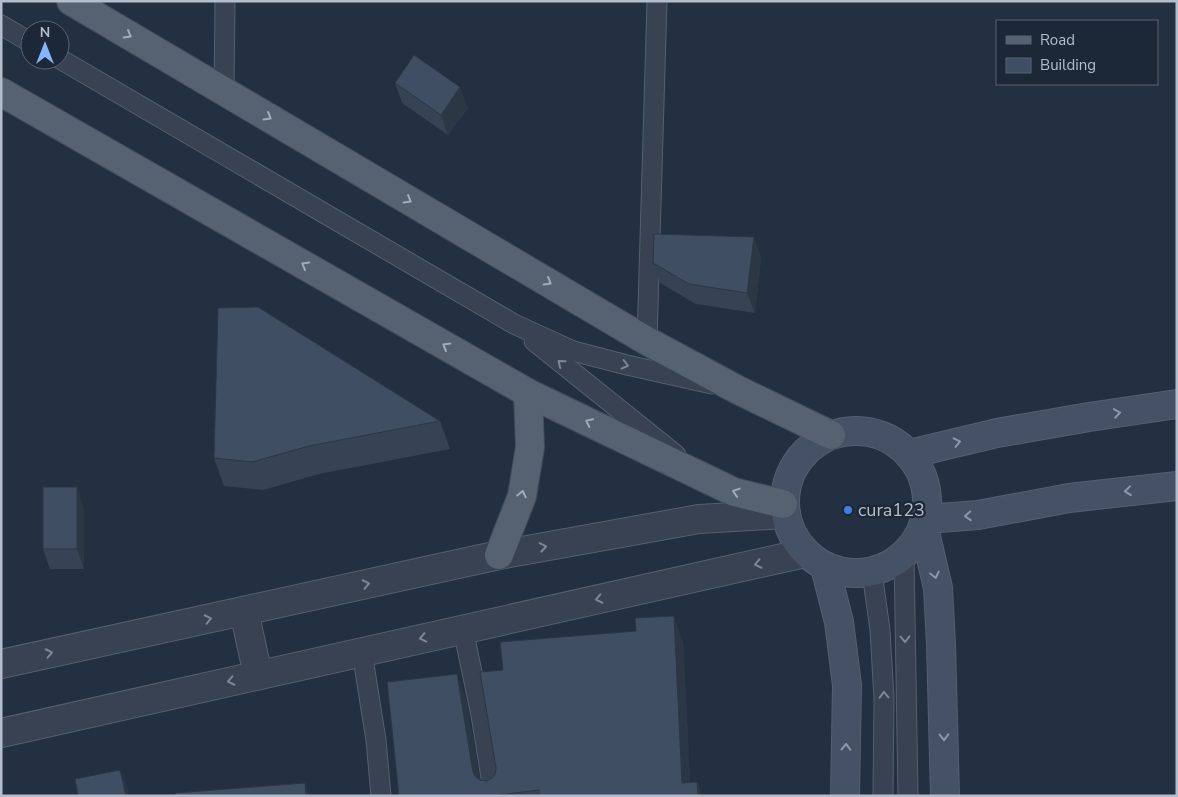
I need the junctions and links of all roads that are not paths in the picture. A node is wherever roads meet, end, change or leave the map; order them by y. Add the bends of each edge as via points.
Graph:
1 (225, 1) edge
2 (656, 1) edge
3 (86, 5) edge
4 (1, 25) edge
5 (20, 36) edge
6 (70, 65) edge
7 (224, 90) junction
8 (1, 92) edge
9 (514, 324) junction
10 (647, 341) junction
11 (738, 390) junction
12 (528, 393) junction
13 (1177, 404) edge
14 (831, 435) junction
15 (910, 454) junction
16 (709, 480) junction
17 (1177, 486) edge
18 (784, 509) junction
19 (925, 524) junction
20 (498, 555) junction
21 (904, 555) junction
22 (815, 560) junction
23 (872, 572) junction
24 (244, 611) junction
25 (463, 629) junction
26 (362, 652) junction
27 (1, 664) edge
28 (258, 675) junction
29 (1, 733) edge
30 (381, 796) edge
31 (494, 796) edge
32 (845, 796) edge
33 (883, 796) edge
34 (908, 796) edge
35 (945, 796) edge

1 - 7 lane
2 - 10 lane
3 -> 7 main road
4 - 5 lane
6 - 9 lane
7 -> 10 main road
12 -> 8 main road
9 -> 11 lane via 573,351
16 -> 9 lane
10 - 11 main road
11 - 14 main road
16 -> 12 main road
20 -> 12 main road via 522,496 530,447
15 -> 13 main road via 997,433
14 - 15 main road via 854,430 878,434 899,444
14 - 18 main road via 810,447 795,465 785,487
15 - 19 main road via 926,482 928,505
18 -> 16 main road
17 -> 19 main road via 1070,498
20 -> 18 street via 699,518
18 - 22 main road via 792,534
19 - 21 main road via 912,548
19 -> 35 main road via 938,588
24 -> 20 street
21 - 23 main road
21 -> 34 lane
22 - 23 main road via 848,573
22 -> 25 street
32 -> 22 main road via 847,685 839,622
33 -> 23 lane via 884,698
27 -> 24 street
24 - 28 street
25 -> 26 street
25 - 31 lane
26 - 28 street
26 - 30 lane
28 -> 29 street

